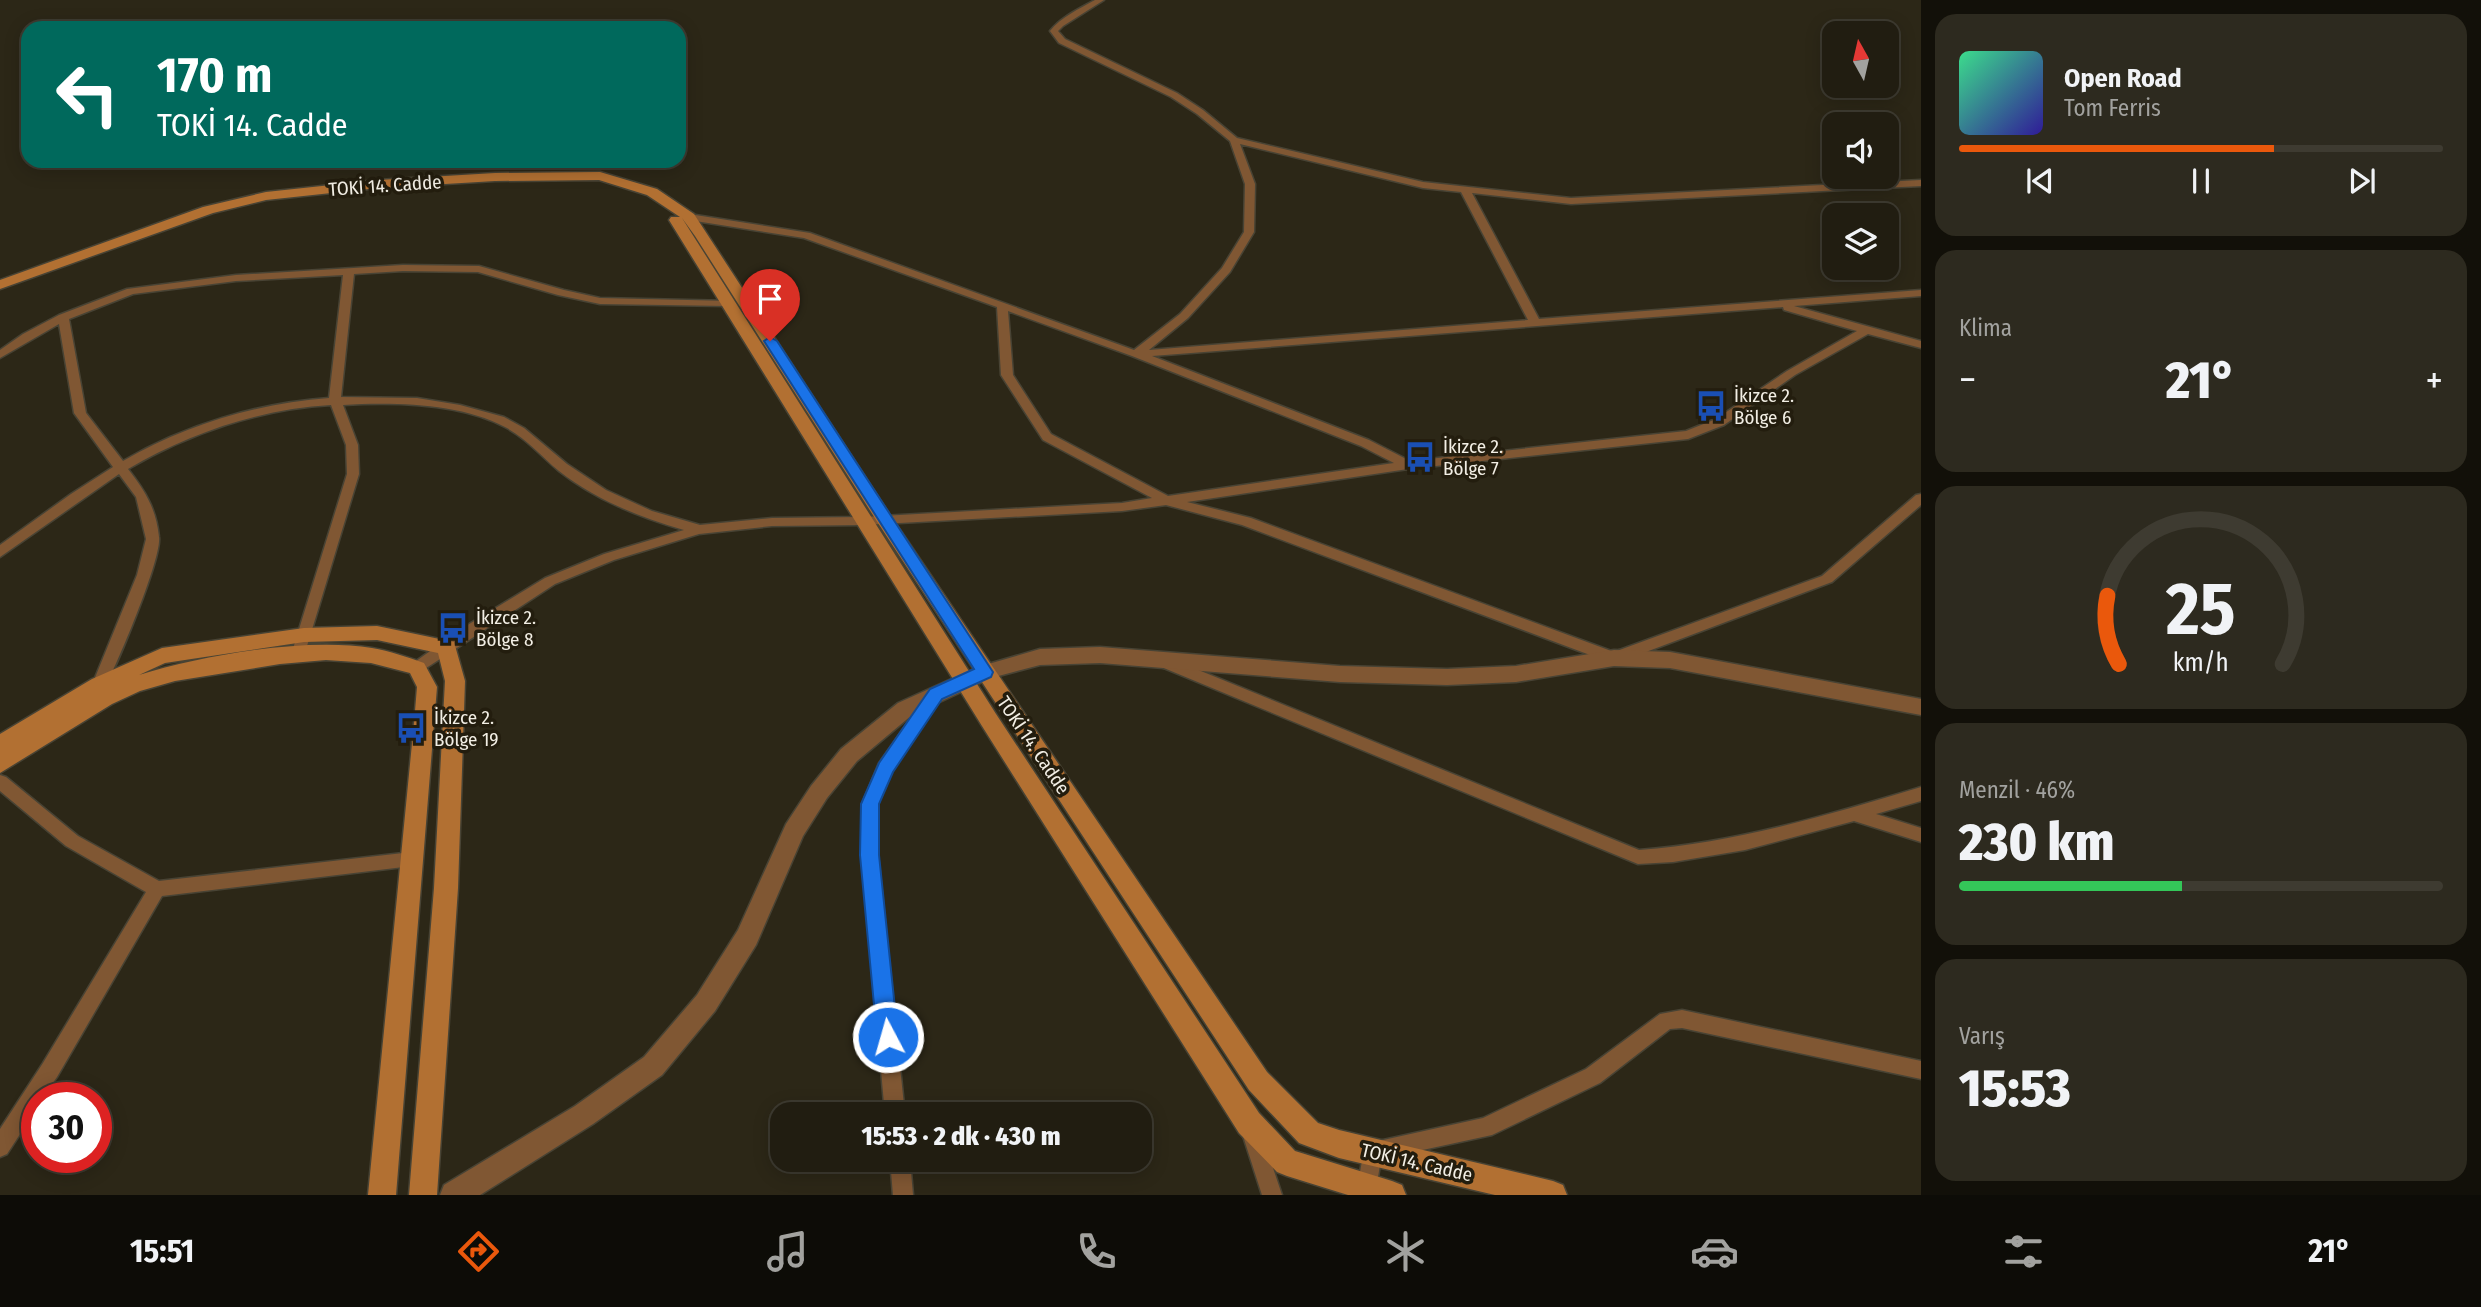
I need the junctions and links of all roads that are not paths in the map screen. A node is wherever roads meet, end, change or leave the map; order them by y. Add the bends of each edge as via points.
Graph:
1 (1100, 0) edge
2 (1234, 140) junction
3 (1921, 183) edge
4 (1465, 190) junction
5 (689, 217) junction
6 (349, 271) junction
7 (30, 277) junction
8 (0, 285) edge
9 (0, 293) edge
10 (1921, 293) edge
11 (728, 303) junction
12 (1776, 305) junction
13 (1002, 307) junction
14 (63, 317) junction
15 (1536, 324) junction
16 (1866, 330) junction
17 (1921, 345) edge
18 (0, 355) edge
19 (1136, 355) junction
20 (335, 400) junction
21 (1408, 465) junction
22 (123, 467) junction
23 (1921, 498) edge
24 (1167, 501) junction
25 (884, 519) junction
26 (863, 521) junction
27 (699, 530) junction
28 (0, 552) edge
29 (301, 643) junction
30 (447, 647) junction
31 (1614, 658) junction
32 (1163, 662) junction
33 (417, 668) junction
34 (974, 676) junction
35 (99, 685) junction
36 (936, 694) junction
37 (1921, 707) edge
38 (0, 745) edge
39 (0, 764) edge
40 (0, 782) edge
41 (1921, 794) edge
42 (1854, 814) junction
43 (1921, 835) edge
44 (412, 859) junction
45 (157, 889) junction
46 (1921, 1070) edge
47 (894, 1102) edge
48 (1249, 1123) junction
49 (0, 1147) edge
50 (1372, 1151) junction
51 (901, 1172) edge
52 (1367, 1189) junction
53 (382, 1195) edge
54 (423, 1195) edge
55 (454, 1195) edge
56 (903, 1195) edge
57 (1272, 1195) edge
58 (1392, 1195) edge
59 (1553, 1195) edge

1 - 2 street via 1060,23 1054,31 1062,41 1174,95
2 - 4 street via 1423,185
2 - 19 street via 1250,184 1249,232 1226,270 1184,316
3 - 4 street via 1571,201
4 - 15 street
5 - 7 main road, TOKİ 14. Cadde via 652,192 600,176 378,184 266,196 208,209
5 - 13 street via 806,235
5 - 25 main road, TOKİ 14. Cadde
6 - 11 street via 479,269 600,300
6 - 14 street via 131,291
6 - 20 street
7 - 8 main road
7 - 9 main road
7 - 11 main road, TOKİ 14. Cadde via 199,219 268,202 387,190 596,183 640,198 677,220
10 - 12 street
11 - 26 main road, TOKİ 14. Cadde
12 - 15 street
12 - 16 street
13 - 19 street
13 - 24 street via 1007,375 1047,437
14 - 18 street
14 - 22 street via 80,413
15 - 19 street
16 - 17 street
16 - 21 street via 1791,373 1720,422 1688,435
19 - 21 street via 1365,443
20 - 22 street via 204,429
20 - 27 street via 446,405 501,421 531,438 571,474 621,504
20 - 29 street via 352,445 353,474
21 - 24 street
22 - 28 street
22 - 35 street via 142,496 153,539 144,575
23 - 31 street via 1827,579
24 - 25 street
24 - 31 street via 1246,521
25 - 26 street
25 - 34 main road, TOKİ 14. Cadde
26 - 27 street via 772,522
26 - 34 main road, TOKİ 14. Cadde
27 - 30 street via 609,557 550,581
29 - 30 main road via 377,633
29 - 33 main road via 390,657
29 - 35 main road via 162,656
29 - 39 main road via 163,674 117,692
30 - 33 street
30 - 54 main road via 455,681 447,875
31 - 32 street via 1516,674 1447,677
31 - 37 street via 1670,660
32 - 34 street via 1100,655 1040,657
32 - 42 street via 1638,857 1676,856
33 - 44 main road via 427,687
34 - 36 street
34 - 48 main road, TOKİ 14. Cadde
34 - 50 main road, TOKİ 14. Cadde via 1258,1081 1308,1133
35 - 38 main road
36 - 47 street via 885,768 870,804 870,855
36 - 55 street via 905,709 849,755 818,792 794,831 747,937 706,1003 653,1066 563,1129
40 - 45 street via 72,841
41 - 42 street
42 - 43 street
44 - 45 street
44 - 53 main road
45 - 49 street via 51,1070
46 - 50 street via 1667,1020 1593,1076 1485,1129
48 - 52 main road, TOKİ 14. Cadde via 1287,1162
48 - 57 street
50 - 52 street
50 - 59 main road, TOKİ 14. Cadde
51 - 56 street
52 - 58 main road, TOKİ 14. Cadde

